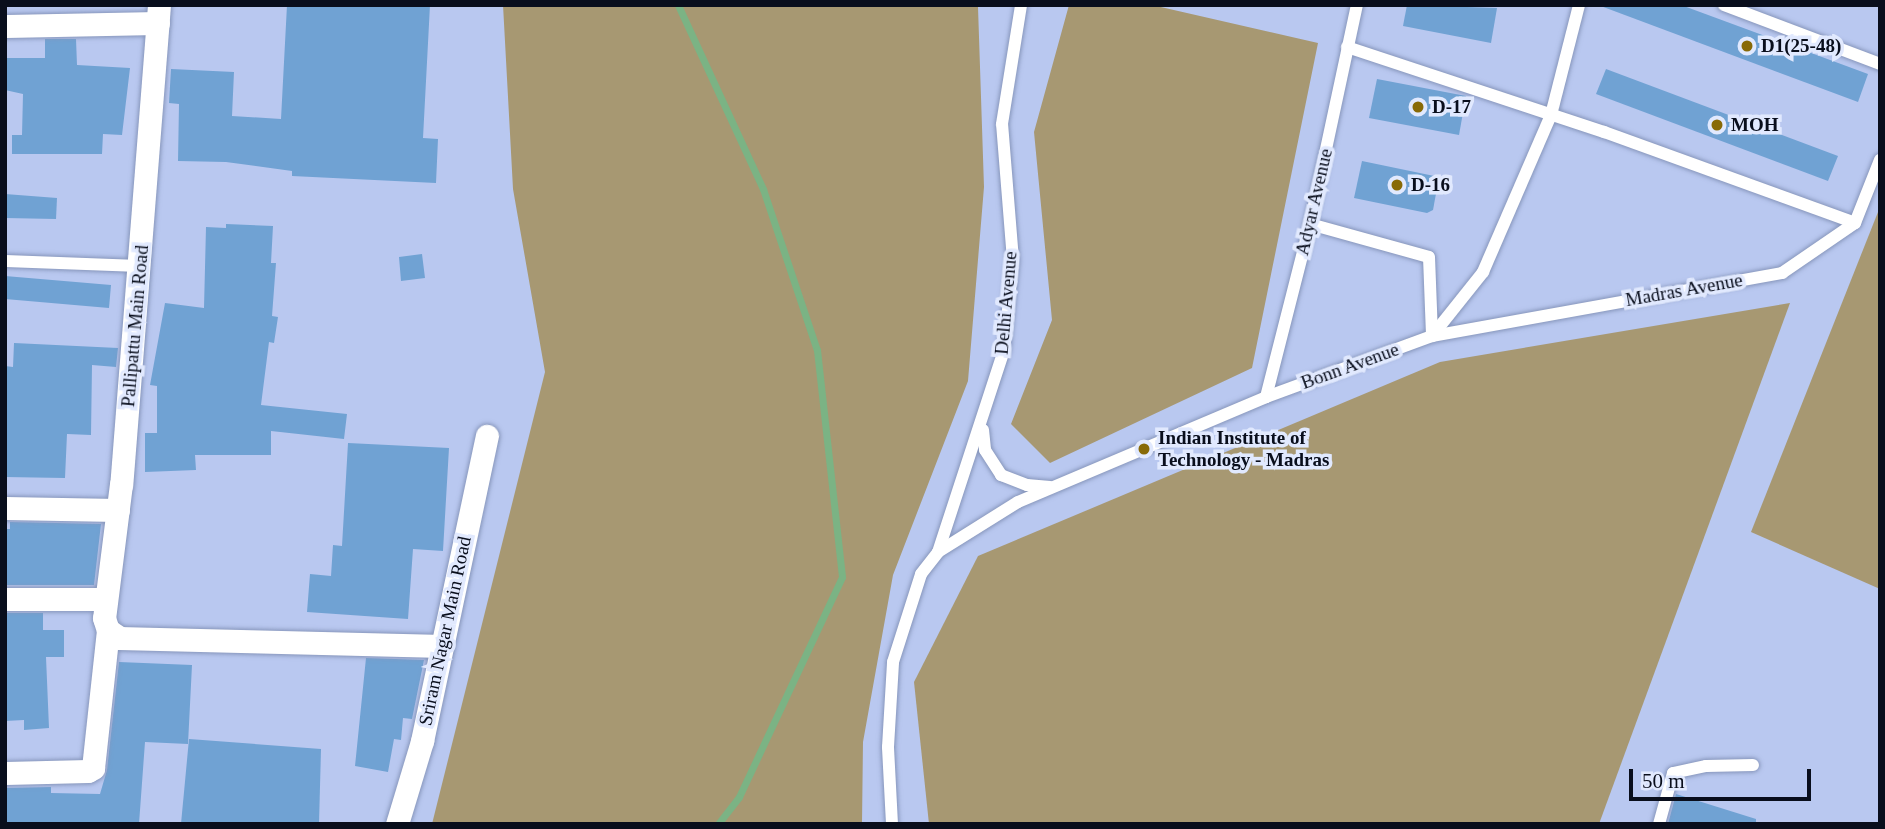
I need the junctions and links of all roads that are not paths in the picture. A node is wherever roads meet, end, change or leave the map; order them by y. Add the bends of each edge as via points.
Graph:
1 (1021, 5) edge
2 (1357, 5) edge
3 (1579, 5) edge
4 (1724, 5) edge
5 (158, 14) edge
6 (5, 26) edge
7 (1347, 47) junction
8 (1880, 64) edge
9 (1550, 115) junction
10 (1880, 160) edge
11 (1310, 223) junction
12 (1856, 223) junction
13 (5, 261) edge
14 (140, 266) junction
15 (1432, 336) junction
16 (1266, 397) junction
17 (983, 420) junction
18 (487, 436) dead end
19 (1054, 487) junction
20 (5, 508) edge
21 (118, 510) junction
22 (939, 552) junction
23 (5, 599) edge
24 (106, 599) junction
25 (114, 634) junction
26 (442, 646) junction
27 (1753, 765) dead end
28 (5, 773) edge
29 (397, 824) edge
30 (892, 824) edge
31 (1659, 824) edge

1 - 17 lane, Delhi Avenue via 1002,124 1013,260 1004,350
2 - 7 lane, Adyar Avenue
3 - 9 lane
4 - 8 lane
5 - 6 street
5 - 14 street, Pallipattu Main Road
7 - 9 lane
7 - 11 lane, Adyar Avenue
9 - 12 lane
9 - 15 lane via 1483,272
10 - 12 lane
11 - 15 lane via 1429,257
11 - 16 lane, Adyar Avenue
12 - 15 lane, Madras Avenue via 1782,272
13 - 14 lane
14 - 21 street, Pallipattu Main Road
15 - 16 lane, Bonn Avenue
16 - 19 lane, Bonn Avenue
17 - 19 lane via 985,450 1002,475 1027,485
17 - 22 lane, Delhi Avenue
18 - 26 street, Sriram Nagar Main Road
19 - 22 lane, Bonn Avenue via 1018,502
20 - 21 street
21 - 24 street, Pallipattu Main Road
22 - 30 lane via 921,574 893,662 888,747
23 - 24 street
24 - 25 street, Pallipattu Main Road via 104,618
25 - 26 street
25 - 28 street, Pallipattu Main Road via 93,768 88,772
26 - 29 street, Sriram Nagar Main Road via 422,741
27 - 31 lane via 1706,766 1674,773

